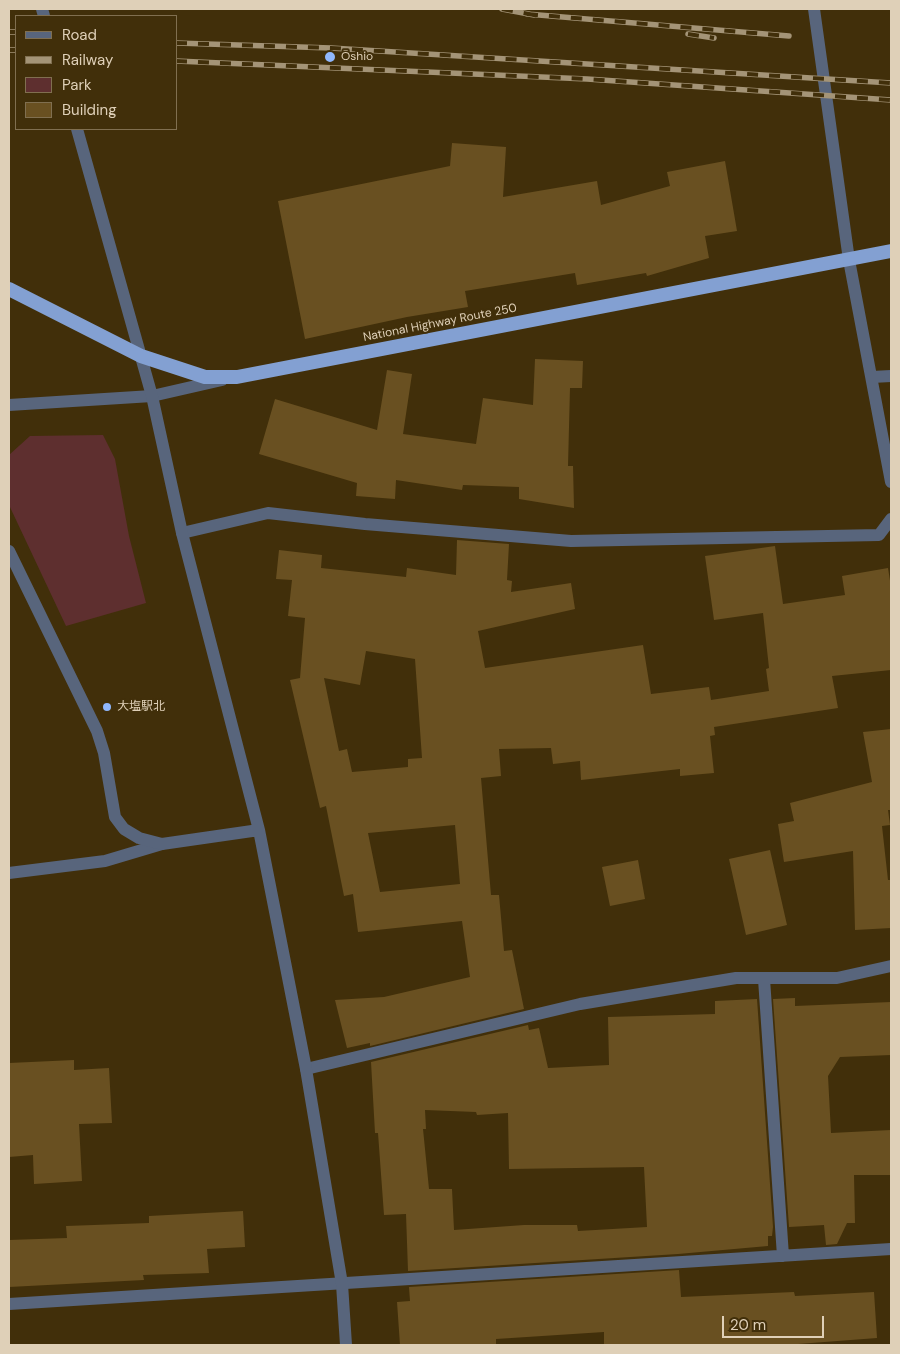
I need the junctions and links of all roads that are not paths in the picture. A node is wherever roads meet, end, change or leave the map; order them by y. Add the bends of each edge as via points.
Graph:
1 (814, 9) edge
2 (78, 130) edge
3 (891, 251) edge
4 (849, 260) junction
5 (9, 289) edge
6 (141, 356) junction
7 (891, 376) edge
8 (237, 377) junction
9 (872, 377) junction
10 (152, 396) junction
11 (9, 406) edge
12 (891, 482) edge
13 (891, 519) edge
14 (182, 533) junction
15 (9, 550) edge
16 (259, 830) junction
17 (162, 844) junction
18 (9, 873) edge
19 (891, 966) edge
20 (764, 979) junction
21 (306, 1070) junction
22 (891, 1250) edge
23 (783, 1256) junction
24 (342, 1284) junction
25 (9, 1304) edge
26 (346, 1345) edge

1 - 4 street
2 - 6 street
3 - 4 highway, National Highway Route 250
4 - 8 highway, National Highway Route 250
4 - 9 street
5 - 6 highway, National Highway Route 250
6 - 8 highway, National Highway Route 250 via 205,377
6 - 10 street
7 - 9 street
8 - 10 street
9 - 12 street
10 - 11 street
10 - 14 street
13 - 14 street via 879,535 571,541 268,513
14 - 16 street
15 - 17 street via 97,731 115,816 124,829 139,838
16 - 17 street
16 - 21 street
17 - 18 street via 105,861
19 - 20 street via 837,978
20 - 21 street via 736,978 580,1004
20 - 23 street
21 - 24 street
22 - 23 street
23 - 24 street
24 - 25 street
24 - 26 street

